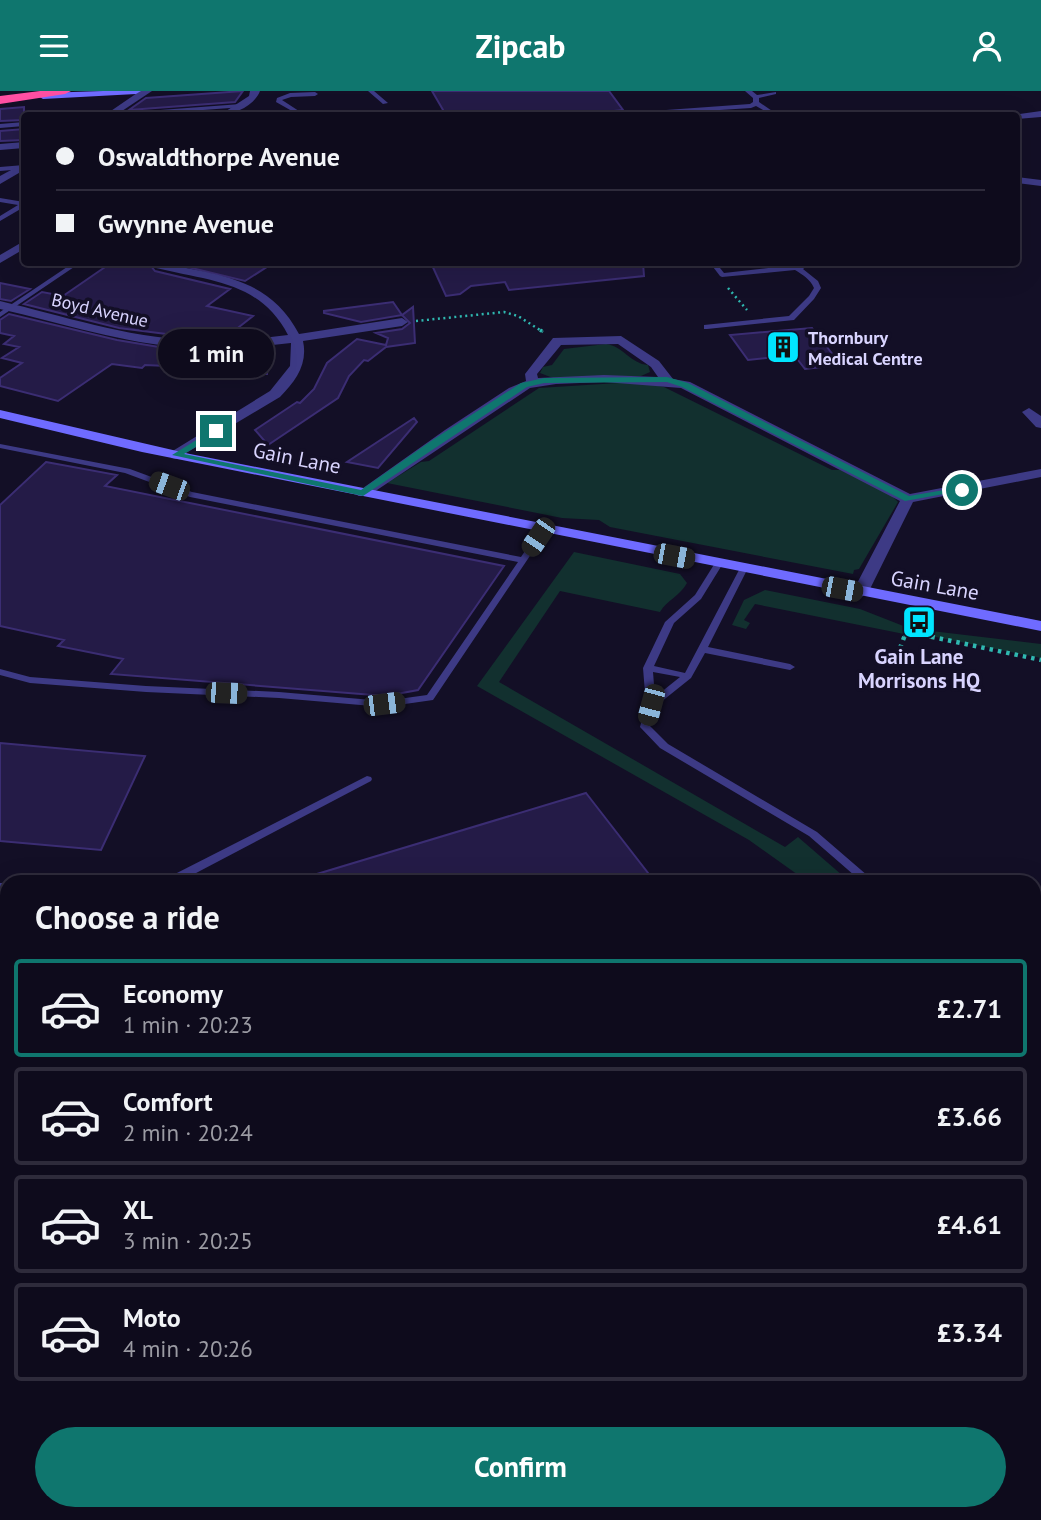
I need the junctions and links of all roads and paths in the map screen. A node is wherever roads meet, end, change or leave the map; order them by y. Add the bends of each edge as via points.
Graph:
1 (65, 91) edge
2 (136, 91) edge
3 (147, 91) edge
4 (256, 91) edge
5 (371, 91) edge
6 (748, 91) edge
7 (774, 93) dead end
8 (315, 94) dead end
9 (43, 96) junction
10 (0, 100) edge
11 (756, 100) junction
12 (385, 103) dead end
13 (241, 106) junction
14 (174, 111) joint
15 (115, 112) edge
16 (160, 112) edge
17 (230, 112) edge
18 (297, 112) edge
19 (656, 112) edge
20 (771, 112) edge
21 (1041, 114) edge
22 (1020, 116) edge
23 (21, 124) edge
24 (0, 126) edge
25 (21, 145) edge
26 (0, 147) edge
27 (21, 166) edge
28 (21, 168) edge
29 (0, 169) edge
30 (1020, 180) edge
31 (0, 181) edge
32 (1041, 183) edge
33 (0, 199) edge
34 (21, 203) edge
35 (21, 206) edge
36 (0, 219) edge
37 (21, 246) edge
38 (0, 260) edge
39 (72, 266) edge
40 (160, 266) dead end
41 (715, 266) edge
42 (799, 266) edge
43 (796, 267) junction
44 (722, 275) junction
45 (4, 309) edge
46 (756, 321) junction
47 (402, 323) joint
48 (707, 327) dead end
49 (296, 337) junction
50 (557, 341) junction
51 (667, 380) junction
52 (533, 382) junction
53 (1029, 412) dead end
54 (0, 415) edge
55 (1041, 423) edge
56 (0, 446) edge
57 (176, 455) junction
58 (1041, 473) edge
59 (363, 493) junction
60 (908, 499) junction
61 (544, 529) junction
62 (523, 560) junction
63 (718, 565) junction
64 (743, 570) junction
65 (860, 593) junction
66 (1041, 626) edge
67 (900, 648) dead end
68 (701, 649) junction
69 (1041, 660) edge
70 (790, 667) dead end
71 (648, 668) junction
72 (0, 672) edge
73 (688, 676) junction
74 (651, 705) junction
75 (367, 779) dead end
76 (184, 875) edge
77 (861, 875) edge

1 - 9 highway
2 - 9 street
3 - 15 street
4 - 13 street
5 - 12 lane
6 - 11 lane
7 - 11 lane
8 - 18 lane via 279,99
9 - 10 highway
11 - 19 lane via 740,108
11 - 20 lane
13 - 14 lane
13 - 17 street
14 - 16 lane
21 - 22 street
23 - 24 lane
25 - 26 street
27 - 29 lane
28 - 31 street
30 - 32 street
33 - 34 lane
35 - 36 lane
37 - 38 street
39 - 45 lane
40 - 49 street via 251,291 270,301
41 - 44 lane
42 - 43 lane
43 - 44 lane
43 - 46 lane via 818,286 813,299 803,303 791,318
44 - 46 path via 705,279 730,289
45 - 49 street, Boyd Avenue via 164,342 223,344
46 - 48 lane
47 - 49 street, Boyd Avenue
47 - 50 path via 503,312 518,316
49 - 57 street via 297,367 289,381
50 - 51 street via 621,340 655,364
50 - 52 street via 531,374
51 - 52 street
51 - 60 street
52 - 59 street
53 - 55 street
54 - 57 street, Gain Lane
56 - 62 lane via 127,471 190,493
57 - 59 street, Gain Lane
58 - 60 street
59 - 61 street, Gain Lane
60 - 65 street
61 - 62 lane
61 - 63 street, Gain Lane
62 - 72 lane via 430,698 384,704 30,680
63 - 64 street, Gain Lane
63 - 71 lane via 698,597 670,622
64 - 65 street, Gain Lane
64 - 68 lane
65 - 66 street, Gain Lane
67 - 69 path via 907,632
68 - 70 lane
68 - 73 lane
71 - 73 lane
71 - 74 lane
73 - 74 lane
74 - 77 lane via 645,727 656,741 813,834
75 - 76 lane

